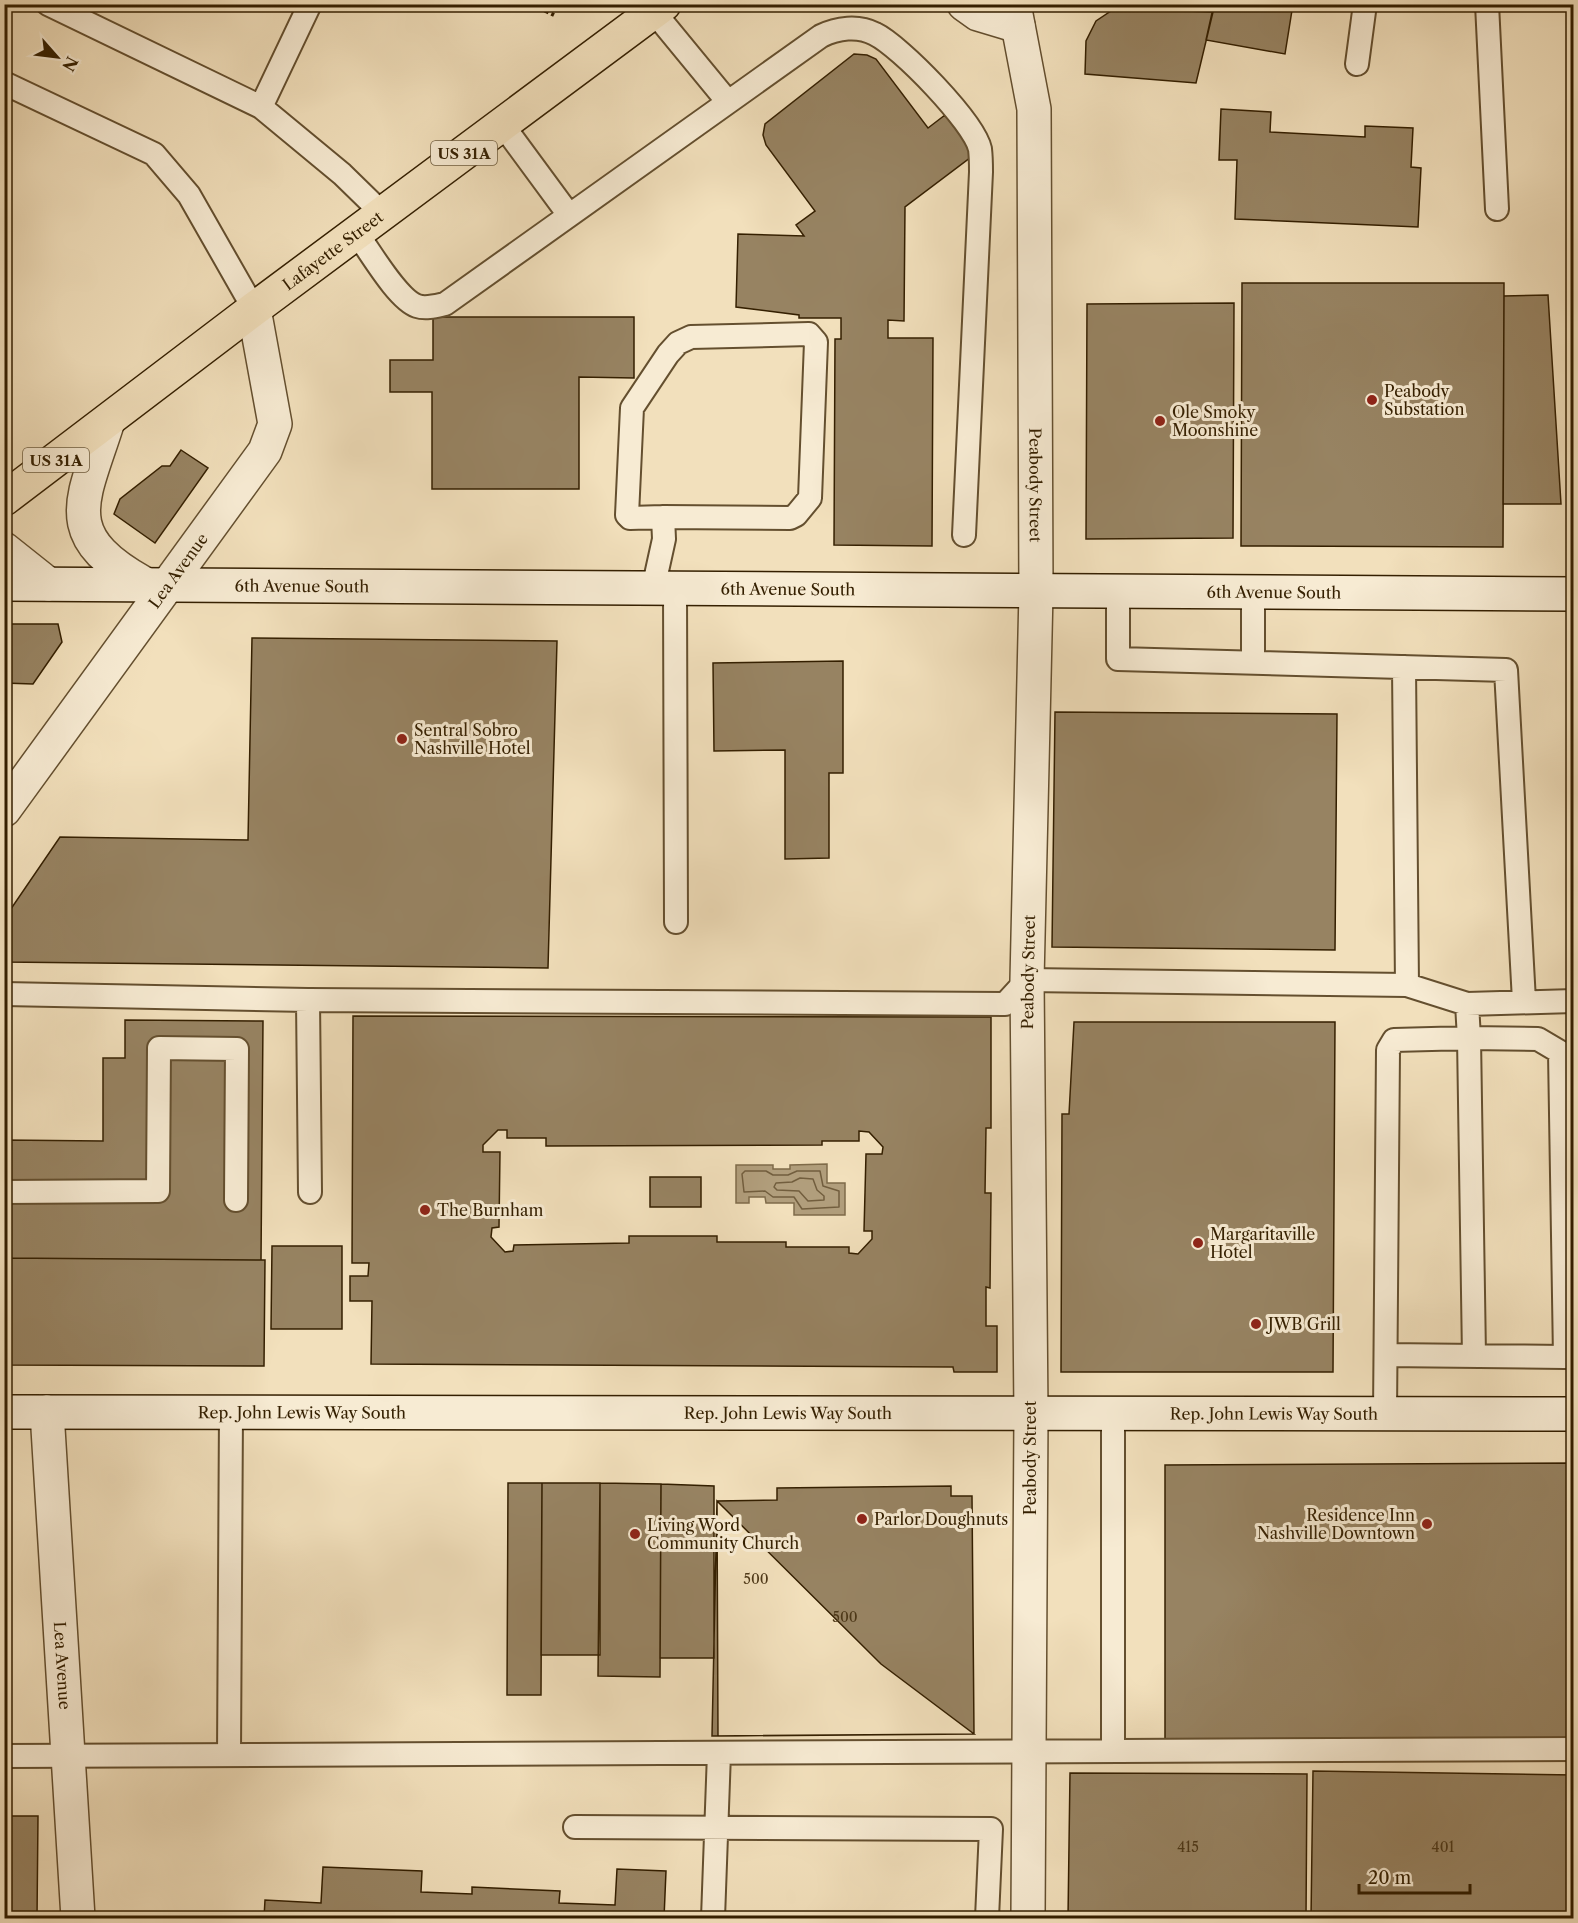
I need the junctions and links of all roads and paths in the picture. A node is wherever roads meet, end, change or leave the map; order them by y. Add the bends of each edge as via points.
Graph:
1 (48, 4) edge
2 (310, 4) edge
3 (531, 4) edge
4 (964, 4) edge
5 (1365, 4) edge
6 (1487, 4) edge
7 (659, 8) edge
8 (1019, 12) edge
9 (554, 15) dead end
10 (1357, 64) dead end
11 (4, 83) edge
12 (728, 102) junction
13 (261, 107) junction
14 (502, 124) junction
15 (1497, 209) dead end
16 (383, 214) junction
17 (569, 215) junction
18 (357, 234) junction
19 (254, 309) junction
20 (108, 421) junction
21 (4, 499) edge
22 (663, 517) junction
23 (964, 535) dead end
24 (4, 549) edge
25 (4, 584) edge
26 (48, 584) junction
27 (155, 584) junction
28 (664, 589) junction
29 (1036, 592) junction
30 (1118, 592) junction
31 (1253, 592) junction
32 (1574, 594) edge
33 (1253, 662) junction
34 (1404, 667) junction
35 (4, 810) edge
36 (676, 922) dead end
37 (1027, 980) junction
38 (1407, 985) junction
39 (4, 994) edge
40 (308, 1000) junction
41 (1524, 1001) junction
42 (1574, 1001) edge
43 (1467, 1004) junction
44 (1469, 1038) junction
45 (4, 1192) edge
46 (310, 1192) dead end
47 (236, 1200) dead end
48 (1386, 1355) junction
49 (1474, 1356) junction
50 (4, 1412) edge
51 (47, 1412) junction
52 (231, 1412) junction
53 (1031, 1413) junction
54 (1113, 1413) junction
55 (1385, 1414) junction
56 (1574, 1414) edge
57 (1574, 1749) edge
58 (1029, 1751) junction
59 (1113, 1751) junction
60 (719, 1753) junction
61 (69, 1754) junction
62 (229, 1755) junction
63 (4, 1756) edge
64 (575, 1827) dead end
65 (718, 1829) junction
66 (78, 1918) edge
67 (713, 1918) edge
68 (987, 1918) edge
69 (1028, 1918) edge

1 - 13 lane
2 - 13 lane
3 - 9 path
4 - 8 street, Peabody Street via 978,14
5 - 10 lane
6 - 15 lane
7 - 12 lane
7 - 14 main road, Lafayette Street / US 31A
8 - 29 street, Peabody Street via 1034,109
11 - 19 lane via 154,154 189,195
12 - 17 lane
12 - 23 lane via 821,36 834,30 860,30 887,42 946,96 980,147
13 - 16 lane via 342,174
14 - 16 main road, Lafayette Street / US 31A
14 - 17 lane
16 - 18 main road, Lafayette Street / US 31A
17 - 18 lane via 445,304 423,308 408,300
18 - 19 main road, Lafayette Street / US 31A
19 - 20 main road, Lafayette Street / US 31A
19 - 27 street, Lea Avenue via 275,424 265,451
20 - 21 main road, Lafayette Street / US 31A
20 - 27 street via 84,498 83,521 97,552 117,569
22 - 22 lane via 796,515 810,498 814,337 691,337 668,354 632,408 627,515
22 - 28 lane
24 - 26 street
25 - 26 street, 6th Avenue South
26 - 27 street, 6th Avenue South
27 - 28 street, 6th Avenue South
27 - 35 street, Lea Avenue
28 - 29 street, 6th Avenue South
28 - 36 lane
29 - 30 street, 6th Avenue South
29 - 37 street, Peabody Street
30 - 31 street, 6th Avenue South
30 - 33 lane via 1118,659
31 - 32 street, 6th Avenue South
31 - 33 lane
33 - 34 lane
34 - 38 lane
34 - 41 lane via 1506,670
37 - 38 lane
37 - 40 lane via 1005,1004
37 - 53 street, Peabody Street
38 - 43 lane
39 - 40 lane
40 - 46 lane
41 - 42 lane
41 - 43 lane
43 - 44 lane
44 - 48 lane via 1394,1040 1388,1050
44 - 49 lane
44 - 49 lane via 1538,1039 1560,1052 1565,1357
45 - 47 lane via 158,1191 159,1048 237,1049
48 - 49 lane
48 - 55 lane
50 - 51 street, Rep. John Lewis Way South
51 - 52 street, Rep. John Lewis Way South
51 - 61 street, Lea Avenue
52 - 53 street, Rep. John Lewis Way South
52 - 62 lane
53 - 54 street, Rep. John Lewis Way South
53 - 58 street, Peabody Street
54 - 55 street, Rep. John Lewis Way South
54 - 59 lane
55 - 56 street, Rep. John Lewis Way South
57 - 59 lane
58 - 59 lane
58 - 60 lane
58 - 69 street, Peabody Street
60 - 62 lane
60 - 65 lane
61 - 62 lane
61 - 63 lane
61 - 66 street, Lea Avenue
64 - 65 lane
65 - 67 lane
65 - 68 lane via 991,1829

